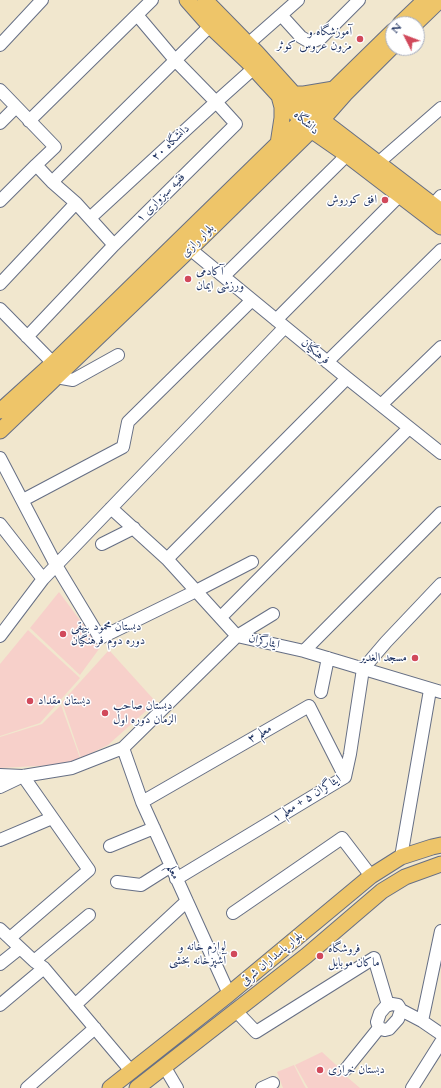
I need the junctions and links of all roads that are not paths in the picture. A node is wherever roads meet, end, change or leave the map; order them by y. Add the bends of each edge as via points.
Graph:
1 (42, 0) edge
2 (152, 0) edge
3 (187, 0) edge
4 (205, 0) edge
5 (298, 0) edge
6 (359, 0) edge
7 (425, 0) edge
8 (440, 0) edge
9 (137, 15) junction
10 (281, 16) junction
11 (408, 16) edge
12 (423, 16) edge
13 (210, 26) junction
14 (385, 40) edge
15 (1, 41) edge
16 (385, 53) edge
17 (252, 57) junction
18 (175, 60) junction
19 (0, 90) edge
20 (338, 93) junction
21 (286, 95) junction
22 (216, 102) junction
23 (16, 107) junction
24 (441, 108) edge
25 (29, 120) junction
26 (312, 120) junction
27 (0, 123) edge
28 (340, 133) junction
29 (55, 147) junction
30 (278, 149) junction
31 (347, 155) junction
32 (72, 162) junction
33 (378, 163) junction
34 (36, 165) junction
35 (391, 181) junction
36 (52, 182) junction
37 (400, 195) junction
38 (0, 201) edge
39 (76, 203) junction
40 (438, 204) edge
41 (90, 218) junction
42 (441, 226) edge
43 (114, 245) junction
44 (190, 249) junction
45 (441, 250) edge
46 (224, 276) junction
47 (0, 284) edge
48 (252, 300) junction
49 (0, 309) edge
50 (280, 324) junction
51 (27, 337) junction
52 (441, 347) edge
53 (118, 355) dead end
54 (327, 362) junction
55 (55, 370) junction
56 (347, 378) junction
57 (381, 405) junction
58 (0, 411) edge
59 (409, 428) junction
60 (0, 431) edge
61 (441, 453) edge
62 (0, 458) edge
63 (23, 500) junction
64 (111, 508) junction
65 (441, 513) edge
66 (1, 527) edge
67 (134, 528) junction
68 (102, 544) dead end
69 (168, 559) junction
70 (252, 562) dead end
71 (56, 565) junction
72 (43, 579) junction
73 (441, 584) edge
74 (196, 592) junction
75 (273, 614) dead end
76 (222, 617) junction
77 (0, 636) edge
78 (237, 636) junction
79 (304, 651) junction
80 (328, 658) junction
81 (363, 669) junction
82 (436, 691) edge
83 (321, 692) dead end
84 (123, 748) junction
85 (0, 775) edge
86 (22, 776) junction
87 (345, 777) junction
88 (0, 788) edge
89 (142, 802) junction
90 (52, 818) junction
91 (154, 828) junction
92 (0, 840) edge
93 (441, 845) edge
94 (110, 846) dead end
95 (400, 857) junction
96 (441, 864) edge
97 (171, 866) junction
98 (371, 876) junction
99 (176, 878) junction
100 (117, 882) dead end
101 (187, 901) junction
102 (233, 913) dead end
103 (89, 915) dead end
104 (0, 929) edge
105 (441, 931) edge
106 (10, 938) junction
107 (295, 939) junction
108 (20, 948) junction
109 (306, 956) junction
110 (0, 964) edge
111 (39, 965) junction
112 (228, 994) junction
113 (0, 1005) edge
114 (75, 1005) junction
115 (388, 1005) junction
116 (401, 1010) junction
117 (236, 1011) junction
118 (422, 1021) junction
119 (95, 1028) junction
120 (380, 1028) junction
121 (441, 1034) edge
122 (441, 1042) edge
123 (164, 1066) junction
124 (346, 1069) dead end
125 (131, 1071) junction
126 (27, 1088) edge
127 (110, 1088) edge
128 (137, 1088) edge
129 (177, 1088) edge
130 (412, 1088) edge

1 - 15 street
2 - 9 street
3 - 13 main road, دانشگاه
4 - 17 main road, دانشگاه
5 - 10 street, دانشگاه ۲۰
6 - 10 street via 321,38 314,41 301,37
7 - 11 main road
8 - 12 main road
9 - 18 street, فقیه سبزواری ۱
9 - 25 street
10 - 17 street, دانشگاه ۲۰
13 - 17 main road, دانشگاه
13 - 18 street
14 - 20 main road, بلوار رازی
16 - 20 main road, بلوار رازی
17 - 21 main road, دانشگاه
17 - 22 street, دانشگاه ۲۰
18 - 22 street, فقیه سبزواری ۱
18 - 32 street
19 - 23 street
20 - 21 main road
20 - 26 main road, بلوار رازی
20 - 28 main road via 335,112 336,125
21 - 26 main road, دانشگاه
21 - 30 main road via 282,107
22 - 41 street, دانشگاه ۲۰
22 - 43 street, فقیه سبزواری ۱ via 236,124
23 - 25 street
23 - 27 street
24 - 33 street
25 - 29 street
26 - 28 main road, دانشگاه
26 - 30 main road, بلوار رازی
26 - 31 main road, دانشگاه
28 - 33 main road, دانشگاه
29 - 32 street
29 - 34 street
30 - 44 main road, بلوار رازی
30 - 55 main road, بلوار رازی
31 - 35 main road, دانشگاه
31 - 46 street
32 - 36 street
33 - 35 main road, دانشگاه
34 - 36 street
34 - 38 street
35 - 37 main road, دانشگاه
35 - 40 main road, دانشگاه
36 - 39 street
37 - 42 main road, دانشگاه
37 - 50 street
39 - 41 street
39 - 47 street
41 - 43 street
43 - 51 street, فقیه سبزواری ۱
44 - 46 street, فرهنگیان
44 - 55 main road, بلوار رازی
45 - 54 street
46 - 48 street, فرهنگیان
48 - 50 street, فرهنگیان
48 - 63 street via 128,422 123,447
49 - 51 street
50 - 54 street, فرهنگیان
50 - 64 street via 198,418
51 - 55 street
52 - 57 street
53 - 55 street via 73,380
54 - 56 street, فرهنگیان
55 - 58 main road, بلوار رازی
55 - 60 main road, بلوار رازی
56 - 57 street, فرهنگیان
56 - 69 street
57 - 59 street, فرهنگیان
59 - 61 street, فرهنگیان
59 - 76 street
62 - 63 street
63 - 71 street
64 - 67 street, ایثارگران
64 - 71 street
65 - 79 street
66 - 72 street
67 - 68 street
67 - 69 street, ایثارگران
69 - 74 street, ایثارگران
70 - 74 street
71 - 72 street
71 - 74 street via 100,638
72 - 77 street
73 - 81 street
74 - 76 street, ایثارگران
75 - 78 street
76 - 78 street, ایثارگران
78 - 79 street, ایثارگران
78 - 84 street
79 - 80 street, ایثارگران
80 - 81 street, ایثارگران
80 - 83 street
81 - 82 street, ایثارگران
81 - 87 street, ایثاگران ۵ + معلم ۱
82 - 95 street
84 - 86 street via 72,768
84 - 89 street, معلم
85 - 86 street
86 - 88 street
86 - 90 street
87 - 89 street, معلم ۳ via 309,706
87 - 99 street, ایثاگران ۵ + معلم ۱
89 - 91 street, معلم
90 - 92 street
90 - 106 street via 89,870
91 - 94 street
91 - 97 street, معلم
93 - 95 main road, بلوار پاسداران شرقی
95 - 98 main road, بلوار پاسداران شرقی
96 - 109 main road, بلوار پاسداران شرقی via 405,877 382,891
97 - 99 street, معلم
97 - 100 street via 140,885
98 - 102 street via 342,838
98 - 107 main road, بلوار پاسداران شرقی
99 - 101 street, معلم
101 - 112 street, معلم
101 - 114 street
103 - 111 street
104 - 106 street
105 - 118 street
106 - 108 street
107 - 109 main road
107 - 112 main road, بلوار پاسداران شرقی
108 - 110 street
108 - 111 street
109 - 117 main road, بلوار پاسداران شرقی
111 - 113 street
111 - 114 street
112 - 125 main road, بلوار پاسداران شرقی
114 - 119 street
115 - 116 street via 398,1006
115 - 117 street via 374,958 256,1032
115 - 120 street via 382,1009 378,1017
116 - 118 street
116 - 120 street via 392,1026 385,1030
117 - 123 main road, بلوار پاسداران شرقی
118 - 121 street
119 - 125 street
119 - 126 street
120 - 124 street
122 - 130 street
123 - 128 main road, بلوار پاسداران شرقی
123 - 129 street
125 - 127 main road, بلوار پاسداران شرقی

